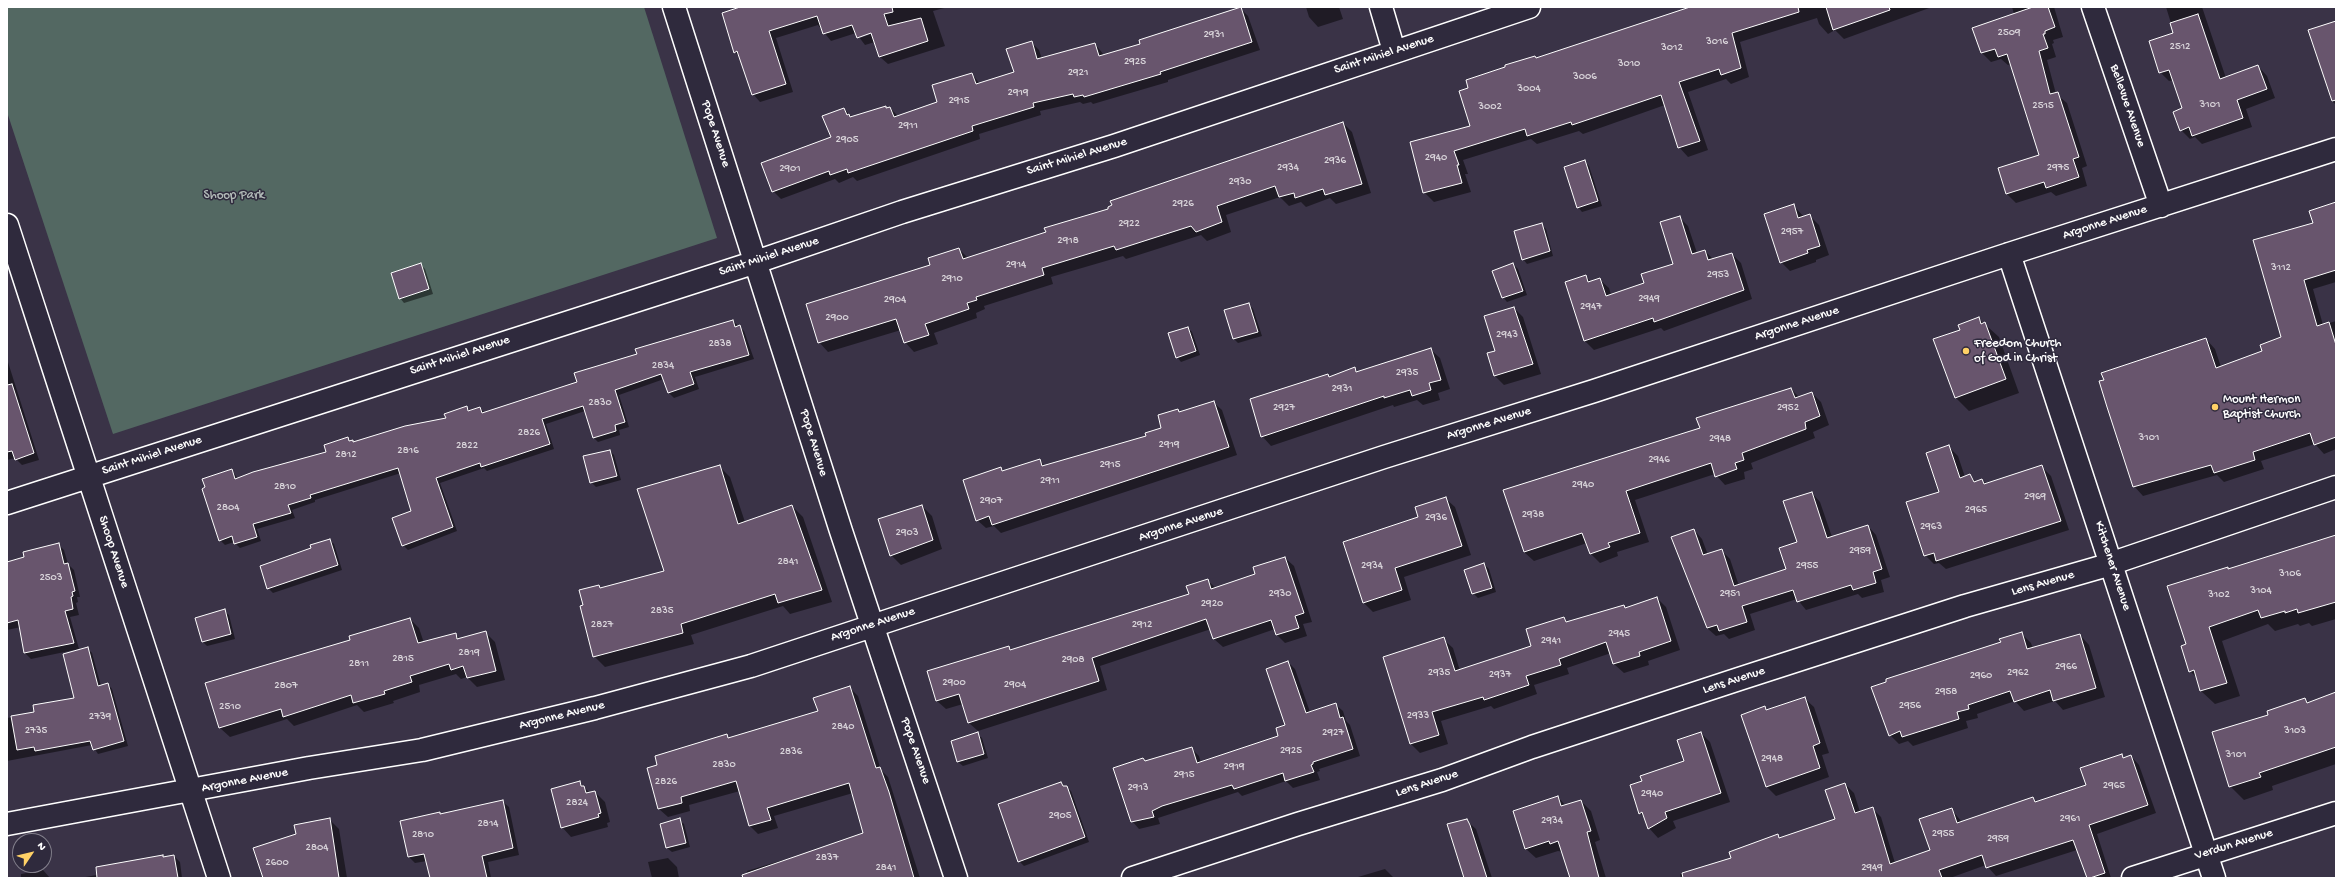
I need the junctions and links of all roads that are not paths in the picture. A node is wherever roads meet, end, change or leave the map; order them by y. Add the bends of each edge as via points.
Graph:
1 (674, 7) edge
2 (1381, 7) edge
3 (1529, 7) edge
4 (2093, 7) edge
5 (1394, 51) junction
6 (2336, 149) edge
7 (2161, 206) junction
8 (7, 225) edge
9 (2010, 254) junction
10 (756, 262) junction
11 (88, 477) junction
12 (2336, 487) edge
13 (7, 503) edge
14 (2111, 563) junction
15 (873, 625) junction
16 (191, 791) junction
17 (2336, 814) edge
18 (7, 824) edge
19 (2207, 853) junction
20 (219, 878) edge
21 (956, 878) edge
22 (1133, 878) edge
23 (2133, 878) edge
24 (2214, 878) edge

1 - 10 street, Pope Avenue
2 - 5 street
3 - 5 street, Saint Mihiel Avenue
4 - 7 street, Bellevue Avenue
5 - 10 street, Saint Mihiel Avenue via 1114,146 902,212
6 - 7 street, Argonne Avenue
7 - 9 street, Argonne Avenue
8 - 11 street, Shoop Avenue
9 - 14 street, Kitchener Avenue
9 - 15 street, Argonne Avenue
10 - 11 street, Saint Mihiel Avenue
10 - 15 street, Pope Avenue
11 - 13 street, Saint Mihiel Avenue
11 - 16 street, Shoop Avenue
12 - 14 street, Lens Avenue
14 - 19 street, Kitchener Avenue
14 - 22 street, Lens Avenue via 1965,606 1532,747 1442,780
15 - 16 street, Argonne Avenue via 751,666 595,708 422,750 309,768
15 - 21 street, Pope Avenue
16 - 18 street, Argonne Avenue
16 - 20 street, Shoop Avenue
17 - 19 street, Verdun Avenue
19 - 23 street, Verdun Avenue
19 - 24 street, Kitchener Avenue

